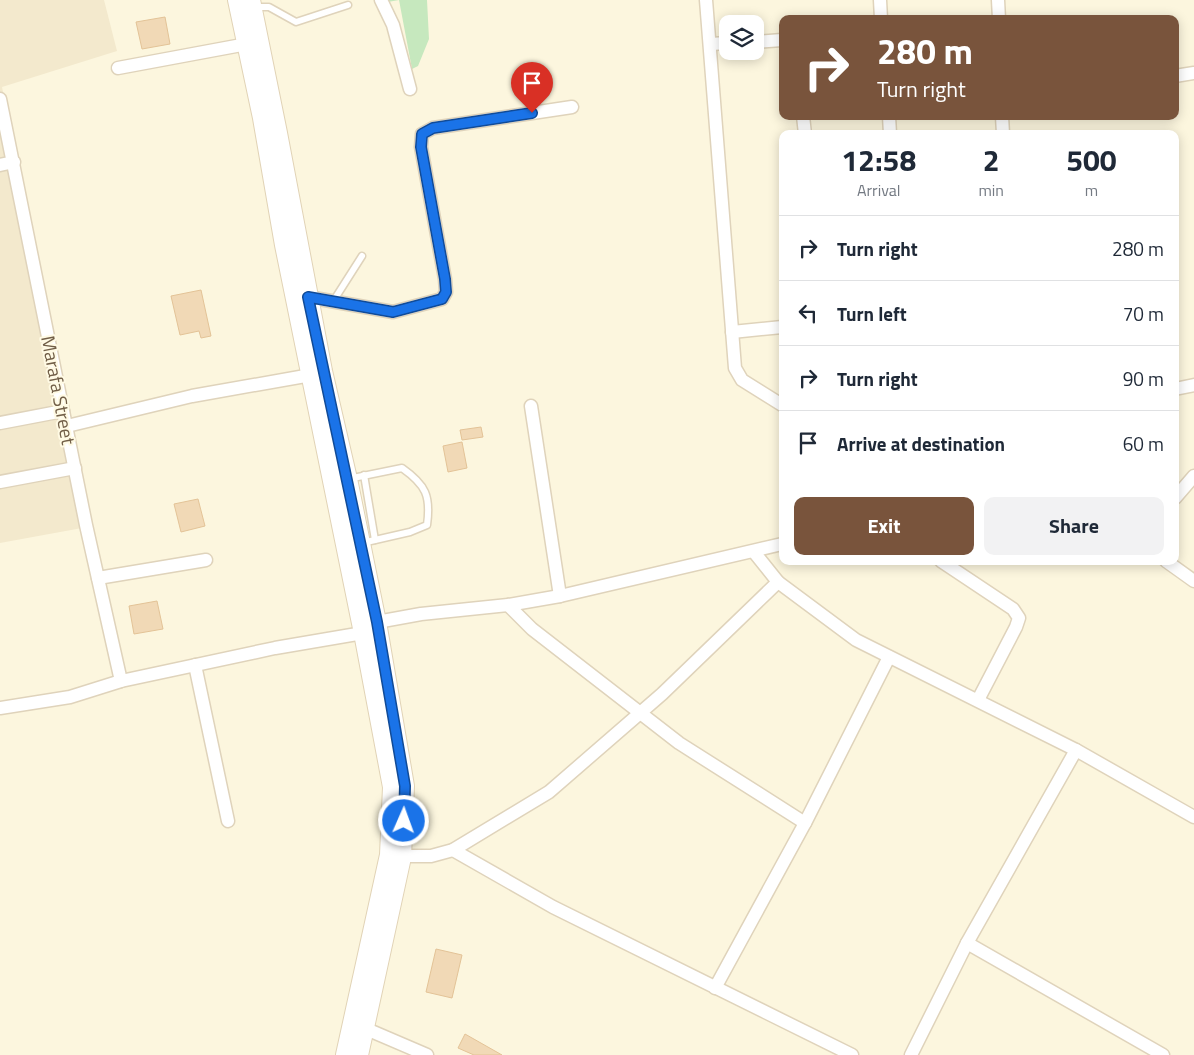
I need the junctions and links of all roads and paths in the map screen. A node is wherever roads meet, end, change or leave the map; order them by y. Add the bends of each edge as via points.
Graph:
1 (381, 0) edge
2 (706, 0) edge
3 (880, 0) edge
4 (998, 0) edge
5 (247, 2) edge
6 (348, 5) dead end
7 (881, 15) edge
8 (999, 15) edge
9 (779, 40) edge
10 (764, 41) edge
11 (247, 44) junction
12 (710, 44) junction
13 (719, 44) edge
14 (118, 68) dead end
15 (1194, 73) edge
16 (1179, 75) edge
17 (410, 89) dead end
18 (0, 104) edge
19 (572, 107) dead end
20 (14, 162) junction
21 (0, 165) edge
22 (291, 242) junction
23 (362, 256) dead end
24 (308, 297) junction
25 (334, 300) junction
26 (779, 327) edge
27 (732, 332) junction
28 (311, 375) junction
29 (1194, 385) edge
30 (1179, 387) edge
31 (779, 402) edge
32 (531, 406) dead end
33 (63, 411) junction
34 (0, 422) edge
35 (67, 426) junction
36 (75, 468) junction
37 (356, 477) junction
38 (0, 482) edge
39 (1191, 483) edge
40 (1179, 494) edge
41 (354, 513) junction
42 (368, 542) junction
43 (779, 545) edge
44 (754, 552) junction
45 (206, 560) dead end
46 (947, 565) edge
47 (1172, 565) edge
48 (98, 578) junction
49 (1194, 581) edge
50 (778, 582) junction
51 (560, 596) junction
52 (508, 605) junction
53 (370, 628) junction
54 (889, 657) junction
55 (195, 665) junction
56 (121, 681) junction
57 (978, 700) junction
58 (0, 708) edge
59 (640, 712) junction
60 (1076, 750) junction
61 (1194, 817) edge
62 (228, 820) dead end
63 (805, 824) junction
64 (453, 850) junction
65 (396, 856) junction
66 (968, 943) junction
67 (715, 988) junction
68 (364, 1028) junction
69 (1143, 1043) junction
70 (346, 1055) edge
71 (359, 1055) edge
72 (427, 1055) edge
73 (852, 1055) edge
74 (910, 1055) edge
75 (1137, 1055) edge
76 (1163, 1055) edge

1 - 17 street via 393,25
2 - 12 street
3 - 7 street
4 - 8 street
5 - 6 lane via 269,7 296,22
5 - 11 main road
5 - 22 main road
9 - 10 street
11 - 14 street
11 - 22 main road
12 - 13 street
12 - 27 street
15 - 16 street
18 - 20 street, Marafa Street
19 - 25 street via 433,128 422,134 421,147 446,292 442,299 393,312
20 - 21 street
20 - 33 street, Marafa Street
22 - 24 main road
22 - 28 main road
23 - 25 lane
24 - 25 street
24 - 37 main road
26 - 27 street
27 - 31 street via 735,368 742,380
28 - 35 street via 192,396
28 - 41 main road
29 - 30 street
32 - 51 street
33 - 34 street
33 - 35 street, Marafa Street
35 - 36 street, Marafa Street
36 - 38 street
36 - 48 street, Marafa Street
37 - 41 main road
37 - 42 lane via 402,468 419,480 430,502 427,524 410,532
39 - 40 street
41 - 42 main road
41 - 53 main road
42 - 53 main road
43 - 44 street
44 - 50 street
44 - 51 street
45 - 48 street
46 - 57 street via 1013,609 1019,618
47 - 49 street
48 - 56 street, Marafa Street
50 - 54 street via 856,640
50 - 59 street
51 - 52 street
52 - 53 street via 421,614
52 - 59 street via 532,629
53 - 55 street
53 - 65 main road via 405,786
54 - 57 street
54 - 63 street
55 - 56 street
55 - 62 street
56 - 58 street via 70,697
57 - 60 street
59 - 63 street via 679,743
59 - 64 street via 548,792
60 - 61 street
60 - 66 street
63 - 67 street
64 - 65 street via 431,856
64 - 67 street via 553,907
65 - 68 main road
65 - 70 main road
66 - 69 street
66 - 74 street
67 - 73 street
68 - 71 main road
68 - 72 street
69 - 75 street
69 - 76 street

